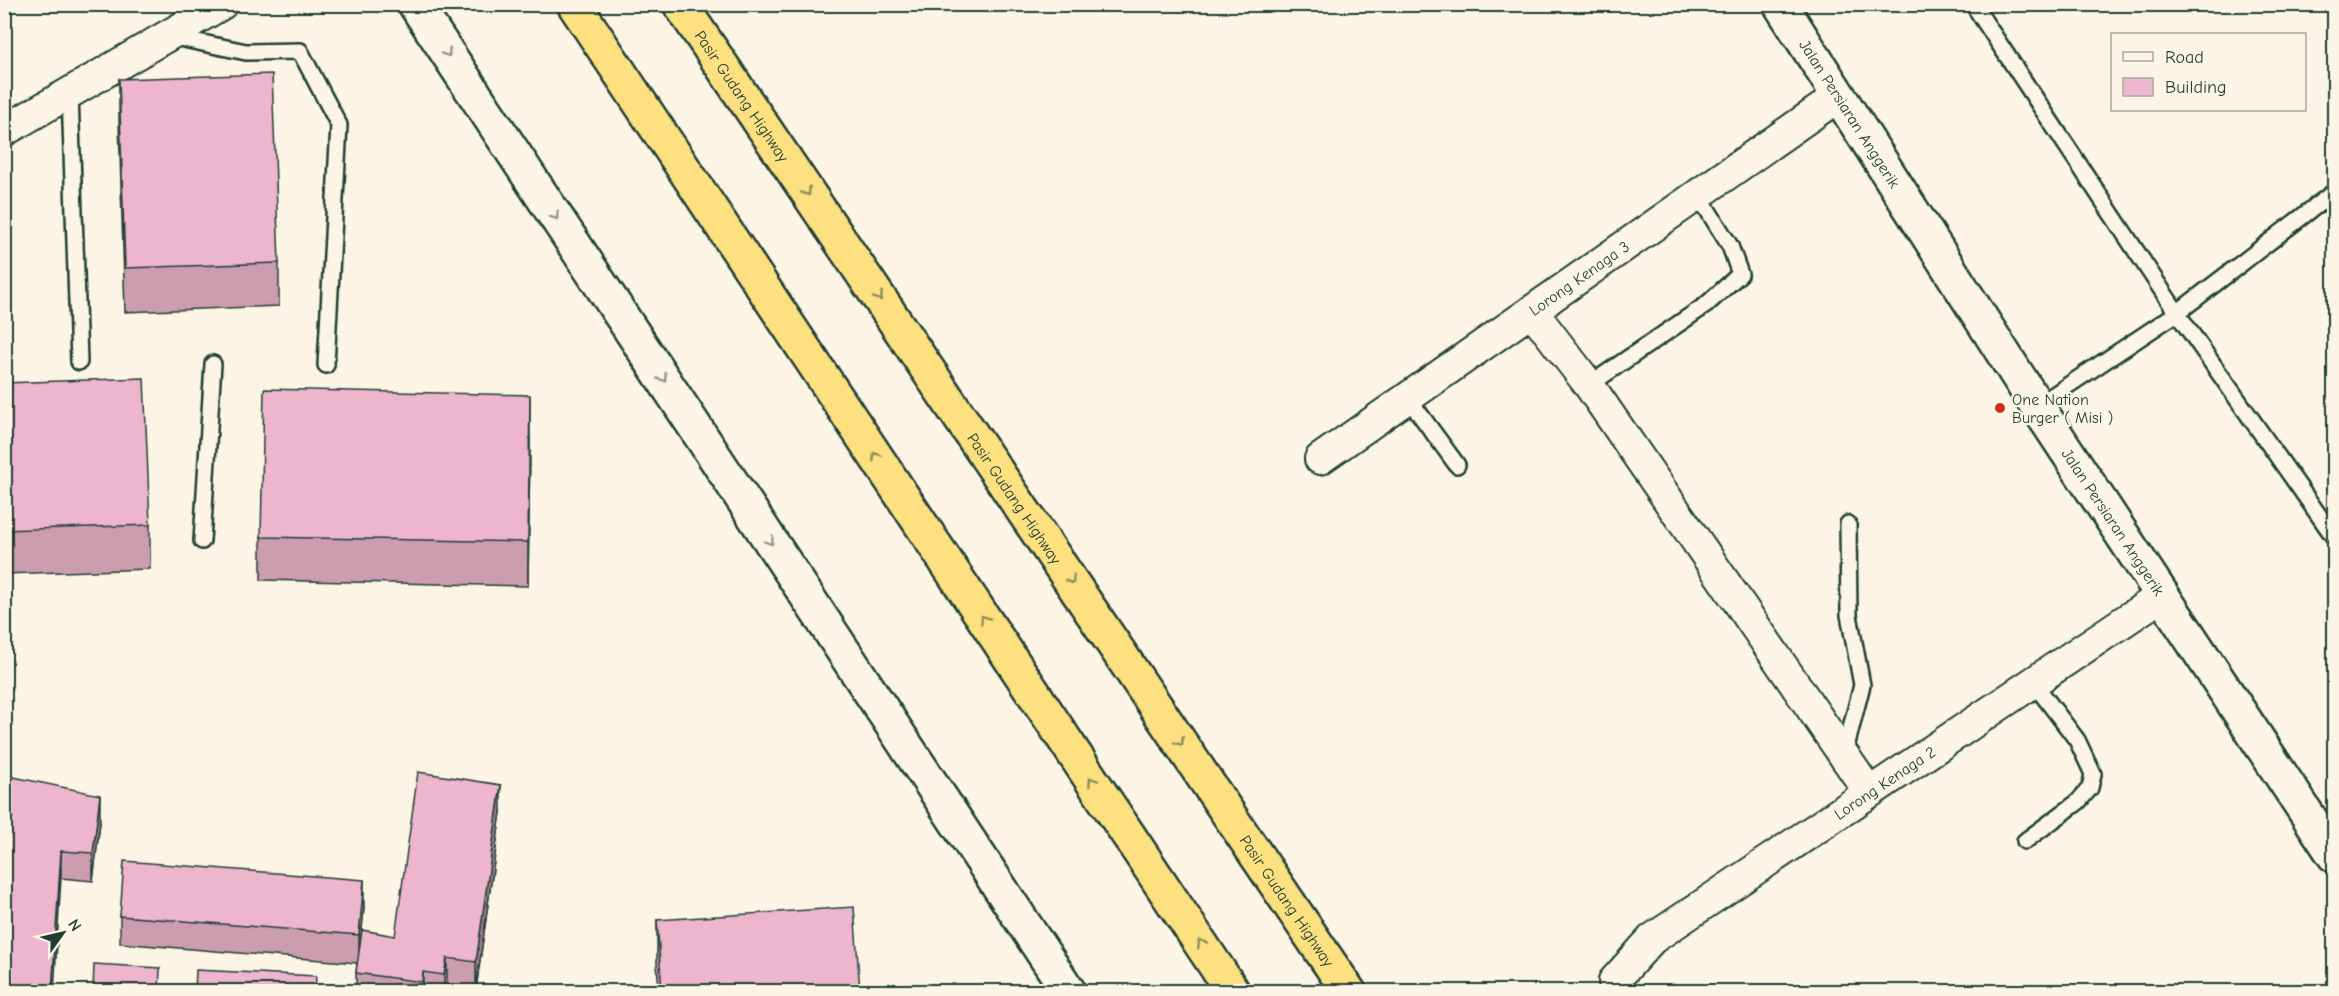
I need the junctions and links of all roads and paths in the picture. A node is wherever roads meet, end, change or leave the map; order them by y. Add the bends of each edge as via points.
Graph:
1 (222, 4) edge
2 (415, 4) edge
3 (574, 4) edge
4 (680, 4) edge
5 (1780, 4) edge
6 (1973, 4) edge
7 (169, 36) junction
8 (70, 93) junction
9 (1839, 96) junction
10 (4, 131) edge
11 (2334, 192) edge
12 (1699, 196) junction
13 (1532, 311) junction
14 (2177, 313) junction
15 (79, 362) dead end
16 (213, 364) dead end
17 (326, 366) dead end
18 (1589, 385) junction
19 (1407, 398) junction
20 (2037, 406) junction
21 (1320, 459) dead end
22 (1456, 465) dead end
23 (1848, 524) dead end
24 (2334, 536) edge
25 (202, 541) dead end
26 (2163, 595) junction
27 (2033, 682) junction
28 (1844, 755) junction
29 (1869, 792) junction
30 (2025, 841) dead end
31 (2334, 855) edge
32 (1615, 986) edge
33 (1069, 992) edge
34 (1233, 992) edge
35 (1349, 992) edge

1 - 7 street
2 -> 33 street
34 -> 3 highway
4 -> 35 highway, Pasir Gudang Highway
5 - 9 street, Jalan Persiaran Anggerik
6 - 14 lane
7 - 8 street
7 - 17 lane via 246,52 300,51 339,125
8 - 10 street
8 - 15 lane
9 - 12 street, Lorong Kenaga 3
9 - 20 street, Jalan Persiaran Anggerik
11 - 14 lane
12 - 13 street, Lorong Kenaga 3
12 - 18 lane via 1730,246 1740,274 1706,305
13 - 18 street
13 - 19 street, Lorong Kenaga 3
14 - 20 lane
14 - 24 lane
16 - 25 lane
18 - 28 street
19 - 21 street, Lorong Kenaga 3
19 - 22 lane
20 - 26 street, Jalan Persiaran Anggerik
23 - 28 lane via 1849,615 1862,685
26 - 27 street, Lorong Kenaga 2
26 - 31 street, Jalan Persiaran Anggerik
27 - 29 street, Lorong Kenaga 2
27 - 30 lane via 2077,740 2093,774 2090,788 2078,802
28 - 29 street
29 - 32 street, Lorong Kenaga 2 via 1652,939

